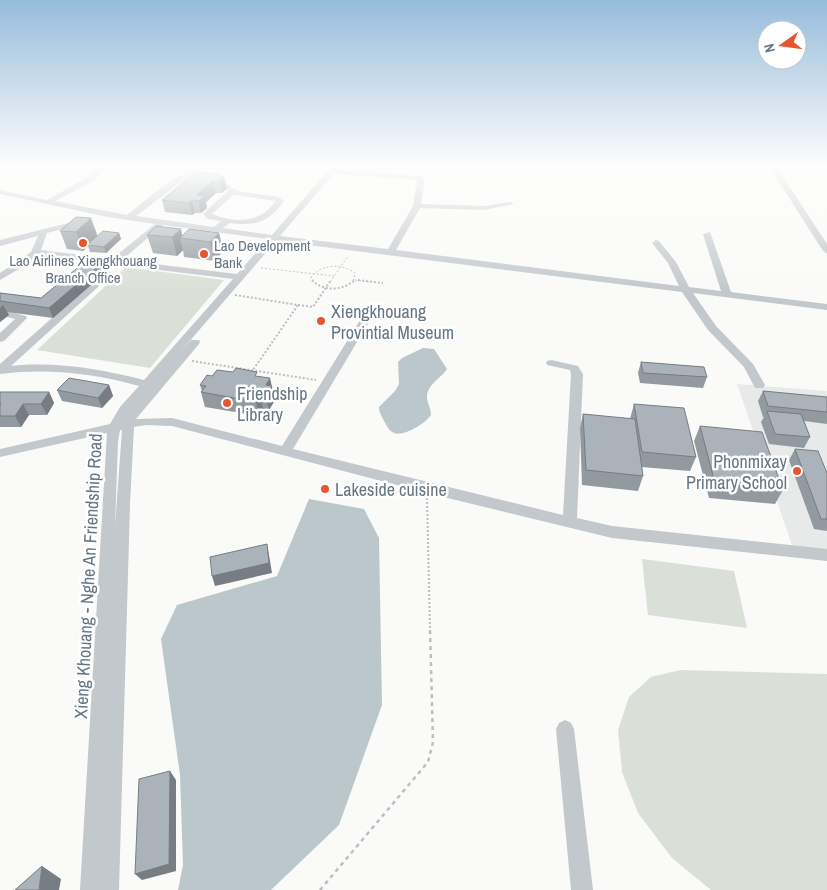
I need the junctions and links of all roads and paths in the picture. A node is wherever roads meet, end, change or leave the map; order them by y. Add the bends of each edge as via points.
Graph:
1 (69, 208) edge
2 (143, 208) edge
3 (214, 208) edge
4 (273, 208) edge
5 (305, 208) edge
6 (416, 208) edge
7 (468, 208) edge
8 (487, 208) edge
9 (799, 208) edge
10 (108, 215) junction
11 (130, 218) junction
12 (228, 220) junction
13 (162, 222) junction
14 (216, 230) junction
15 (43, 232) junction
16 (706, 234) dead end
17 (279, 238) junction
18 (0, 243) edge
19 (656, 243) dead end
20 (353, 248) junction
21 (827, 251) edge
22 (37, 252) junction
23 (390, 253) junction
24 (115, 261) junction
25 (341, 266) junction
26 (259, 267) junction
27 (107, 274) dead end
28 (313, 274) junction
29 (334, 276) junction
30 (0, 277) edge
31 (240, 278) junction
32 (355, 280) junction
33 (383, 283) dead end
34 (326, 288) junction
35 (685, 289) junction
36 (727, 294) junction
37 (235, 295) junction
38 (298, 305) junction
39 (827, 307) edge
40 (0, 312) edge
41 (367, 318) dead end
42 (0, 339) edge
43 (180, 359) junction
44 (552, 363) dead end
45 (0, 370) edge
46 (253, 370) junction
47 (328, 382) junction
48 (146, 384) junction
49 (759, 385) dead end
50 (128, 424) junction
51 (114, 427) junction
52 (285, 451) junction
53 (0, 454) edge
54 (427, 488) junction
55 (570, 522) junction
56 (827, 555) edge
57 (564, 729) dead end
58 (91, 890) edge
59 (108, 890) edge
60 (320, 890) edge
61 (582, 890) edge

1 - 10 street
2 - 11 street
3 - 12 street via 207,214
4 - 12 street via 260,221
5 - 17 street, Xieng Khouang - Nghe An Friendship Road
6 - 23 street
7 - 8 street
9 - 21 street
10 - 11 street
10 - 15 street
11 - 13 street
12 - 14 street
13 - 14 street
13 - 24 street
14 - 17 street
15 - 18 street
15 - 22 street
16 - 36 street
17 - 20 street
17 - 26 street, Xieng Khouang - Nghe An Friendship Road
17 - 31 street, Xieng Khouang - Nghe An Friendship Road
19 - 35 street via 672,262
20 - 23 street
20 - 25 path
22 - 24 street
22 - 30 street
23 - 35 street
24 - 31 street
25 - 28 path via 328,266
25 - 29 path
25 - 32 path via 355,273
26 - 28 path
26 - 37 street, Xieng Khouang - Nghe An Friendship Road
27 - 45 street
28 - 29 path
28 - 34 path via 312,281
29 - 34 path
31 - 48 street, Xieng Khouang - Nghe An Friendship Road
32 - 33 path
32 - 34 path via 340,288
34 - 38 path via 313,307
35 - 36 street
35 - 49 street via 712,328 749,366
36 - 39 street
37 - 38 path
37 - 43 street, Xieng Khouang - Nghe An Friendship Road
38 - 46 path
40 - 42 street via 22,318
41 - 47 street
43 - 46 path
43 - 50 street, Xieng Khouang - Nghe An Friendship Road via 133,413
44 - 55 street via 574,368 577,374
45 - 48 street via 22,367 80,371
46 - 47 path
47 - 52 street
48 - 51 street, Xieng Khouang - Nghe An Friendship Road via 119,416
50 - 51 street
50 - 52 street via 172,422
50 - 59 street, Xieng Khouang - Nghe An Friendship Road
51 - 53 street
51 - 58 street, Xieng Khouang - Nghe An Friendship Road via 107,508
52 - 54 street
54 - 55 street
54 - 60 path via 433,742 428,762
55 - 56 street via 612,532
57 - 61 street

